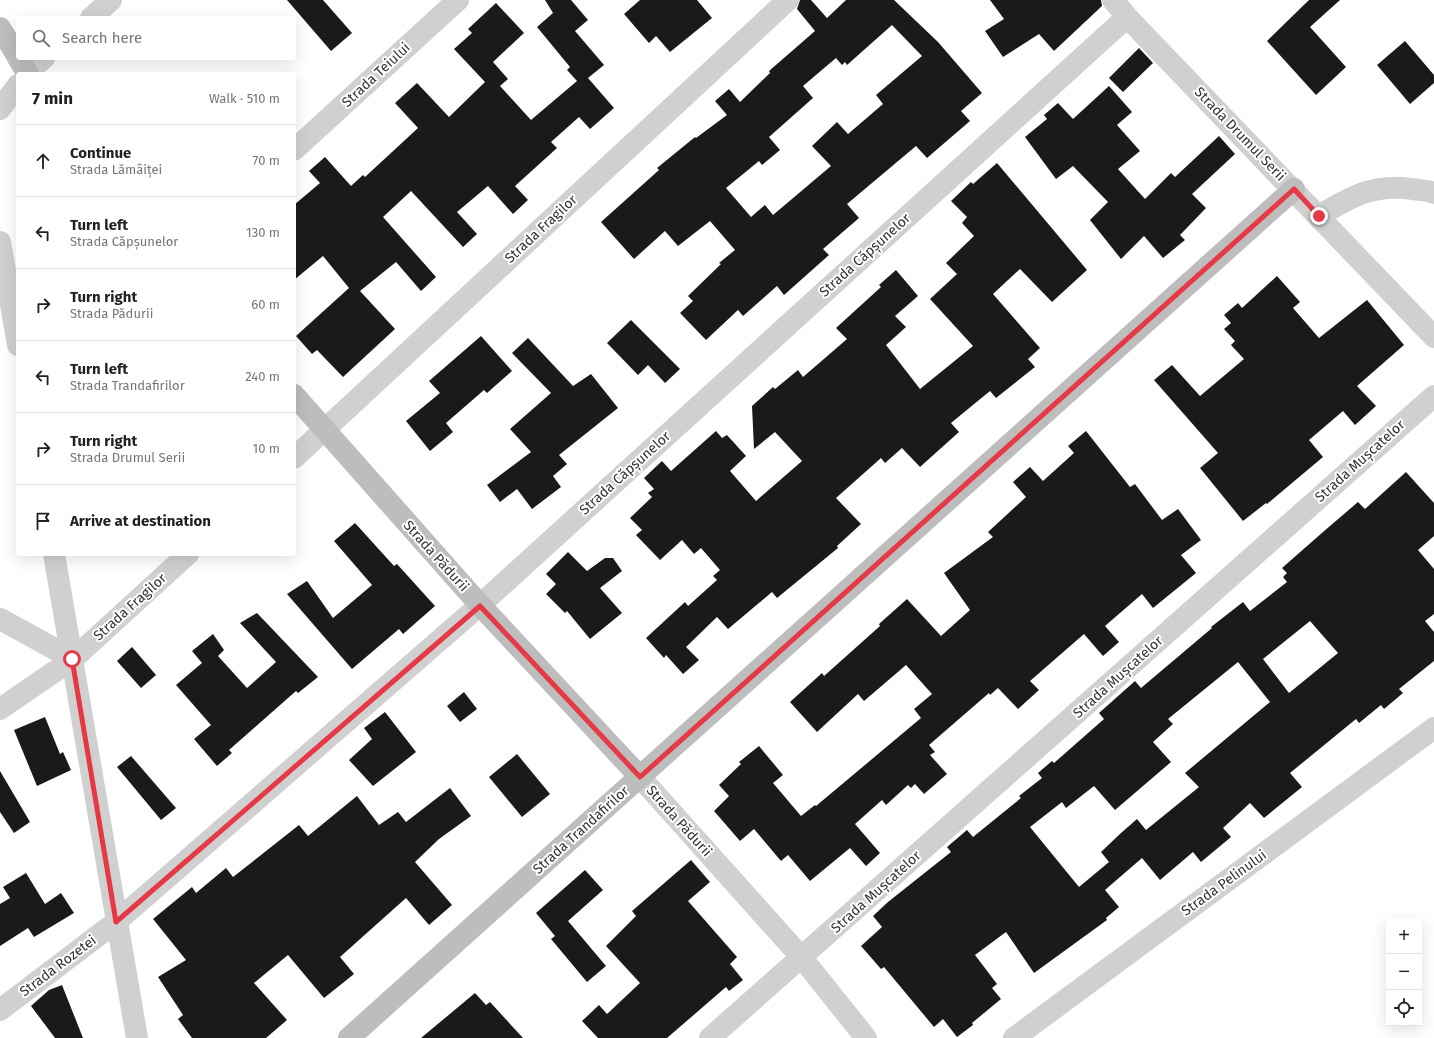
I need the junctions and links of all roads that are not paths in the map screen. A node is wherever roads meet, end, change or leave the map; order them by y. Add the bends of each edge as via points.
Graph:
1 (111, 0) edge
2 (458, 0) edge
3 (788, 0) edge
4 (1113, 0) edge
5 (93, 16) edge
6 (1127, 16) junction
7 (0, 28) edge
8 (16, 57) edge
9 (18, 60) edge
10 (40, 60) edge
11 (23, 70) edge
12 (16, 82) edge
13 (0, 109) edge
14 (296, 148) edge
15 (1294, 189) junction
16 (1434, 193) edge
17 (1319, 216) junction
18 (0, 242) edge
19 (16, 334) edge
20 (1434, 337) edge
21 (1434, 396) edge
22 (296, 397) edge
23 (324, 430) junction
24 (296, 456) edge
25 (54, 556) edge
26 (186, 556) edge
27 (480, 606) junction
28 (0, 619) edge
29 (72, 659) junction
30 (0, 710) edge
31 (1434, 728) edge
32 (640, 777) junction
33 (116, 922) junction
34 (802, 958) junction
35 (0, 1010) edge
36 (137, 1038) edge
37 (348, 1038) edge
38 (710, 1038) edge
39 (866, 1038) edge
40 (1014, 1038) edge

1 - 5 street
2 - 14 street, Strada Teiului
3 - 23 street, Strada Fragilor
4 - 6 street, Strada Drumul Serii
6 - 15 street, Strada Drumul Serii
6 - 27 street, Strada Căpșunelor
7 - 8 street
9 - 11 street
10 - 11 street
12 - 13 street
15 - 17 street, Strada Drumul Serii
15 - 32 street, Strada Trandafirilor
16 - 17 street via 1395,186 1366,191
17 - 20 street, Strada Drumul Serii
18 - 19 street
21 - 34 street, Strada Mușcatelor
22 - 23 street, Strada Pădurii
23 - 24 street, Strada Fragilor
23 - 27 street, Strada Pădurii
25 - 29 street
26 - 29 street, Strada Fragilor
27 - 32 street, Strada Pădurii
27 - 33 street, Strada Căpșunelor
28 - 29 street
29 - 30 street, Strada Fragilor
29 - 33 street
31 - 40 street, Strada Pelinului
32 - 34 street, Strada Pădurii
32 - 37 street, Strada Trandafirilor
33 - 35 street, Strada Rozetei
33 - 36 street
34 - 38 street, Strada Mușcatelor
34 - 39 street, Strada Pădurii

